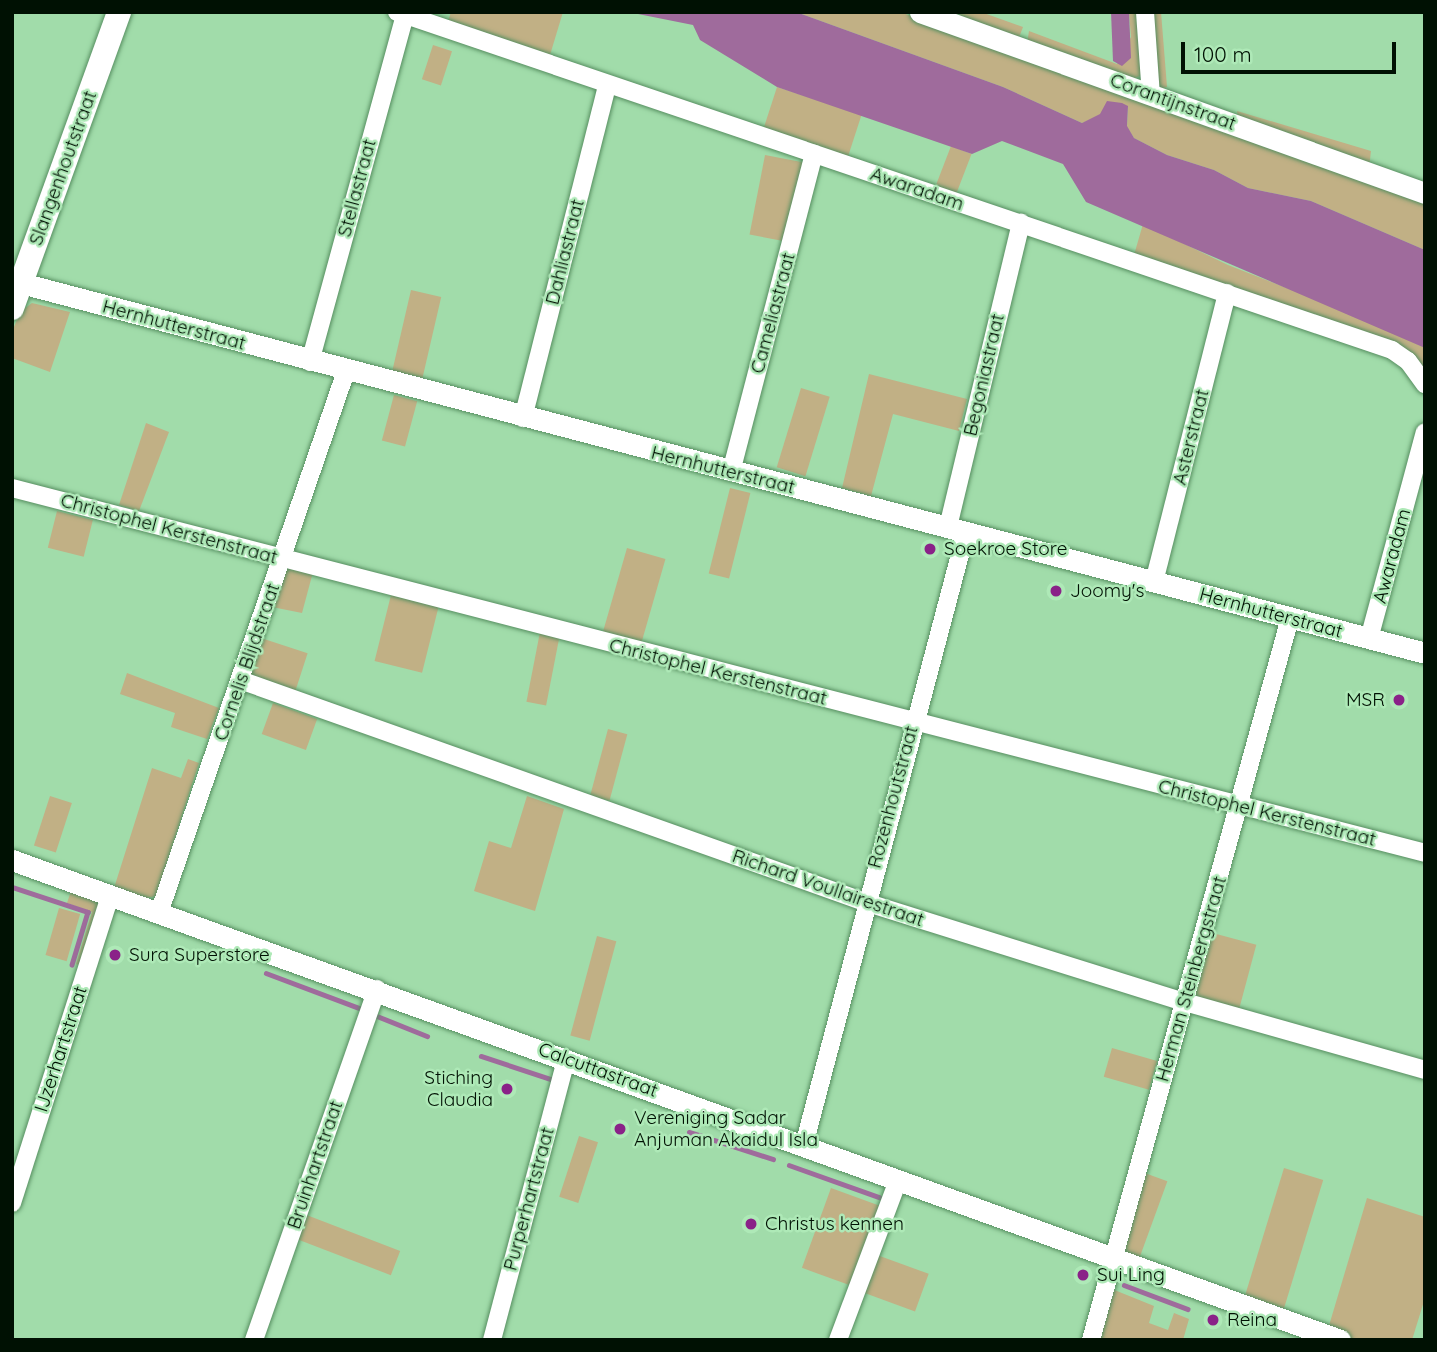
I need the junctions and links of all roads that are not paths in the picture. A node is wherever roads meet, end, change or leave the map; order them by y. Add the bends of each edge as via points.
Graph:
1 (920, 12) edge
2 (1145, 12) edge
3 (401, 14) edge
4 (115, 18) edge
5 (607, 86) junction
6 (1151, 95) junction
7 (814, 154) junction
8 (1425, 193) edge
9 (1021, 223) junction
10 (21, 284) junction
11 (1227, 292) junction
12 (12, 308) edge
13 (310, 362) junction
14 (346, 371) junction
15 (1425, 384) edge
16 (523, 418) junction
17 (1425, 432) edge
18 (731, 472) junction
19 (12, 488) edge
20 (957, 529) junction
21 (283, 559) junction
22 (1154, 582) junction
23 (1290, 618) junction
24 (1369, 639) junction
25 (1425, 653) edge
26 (240, 680) junction
27 (913, 722) junction
28 (1240, 807) junction
29 (1425, 853) edge
30 (12, 860) edge
31 (110, 896) junction
32 (865, 902) junction
33 (159, 913) junction
34 (377, 989) junction
35 (1185, 1002) junction
36 (566, 1059) junction
37 (1425, 1070) edge
38 (804, 1146) junction
39 (898, 1180) junction
40 (12, 1203) edge
41 (1114, 1258) junction
42 (254, 1340) edge
43 (492, 1340) edge
44 (838, 1340) edge
45 (1091, 1340) edge
46 (1340, 1340) edge

1 - 6 street, Corantijnstraat
2 - 6 street
3 - 5 street, Awaradam
3 - 13 street, Stellastraat
4 - 10 main road, Slangenhoutstraat
5 - 7 street, Awaradam
5 - 16 street, Dahliastraat
6 - 8 street, Corantijnstraat
7 - 9 street, Awaradam
7 - 18 street, Cameliastraat
9 - 11 street, Awaradam
9 - 20 street, Begoniastraat
10 - 12 main road, Slangenhoutstraat
10 - 13 street, Hernhutterstraat
11 - 15 street, Awaradam via 1392,349 1408,360
11 - 22 street, Asterstraat
13 - 14 street, Hernhutterstraat
14 - 16 street, Hernhutterstraat
14 - 21 street, Cornelis Blijdstraat
16 - 18 street, Hernhutterstraat
17 - 24 street, Awaradam
18 - 20 street, Hernhutterstraat
19 - 21 street, Christophel Kerstenstraat
20 - 22 street, Hernhutterstraat
20 - 27 street, Rozenhoutstraat
21 - 26 street, Cornelis Blijdstraat
21 - 27 street, Christophel Kerstenstraat
22 - 23 street, Hernhutterstraat
23 - 24 street, Hernhutterstraat
23 - 28 street, Herman Steinbergstraat
24 - 25 street, Hernhutterstraat
26 - 32 street, Richard Voullairestraat
26 - 33 street, Cornelis Blijdstraat
27 - 28 street, Christophel Kerstenstraat
27 - 32 street, Rozenhoutstraat
28 - 29 street, Christophel Kerstenstraat
28 - 35 street, Herman Steinbergstraat
30 - 31 street, Calcuttastraat
31 - 33 street, Calcuttastraat
31 - 40 street, IJzerhartstraat
32 - 35 street, Richard Voullairestraat
32 - 38 street, Rozenhoutstraat
33 - 34 street, Calcuttastraat
34 - 36 street, Calcuttastraat
34 - 42 street, Bruinhartstraat
35 - 37 street, Richard Voullairestraat
35 - 41 street, Herman Steinbergstraat
36 - 38 street, Calcuttastraat
36 - 43 street, Purperhartstraat
38 - 39 street, Calcuttastraat
39 - 41 street, Calcuttastraat
39 - 44 street
41 - 45 street, Herman Steinbergstraat
41 - 46 street, Calcuttastraat

